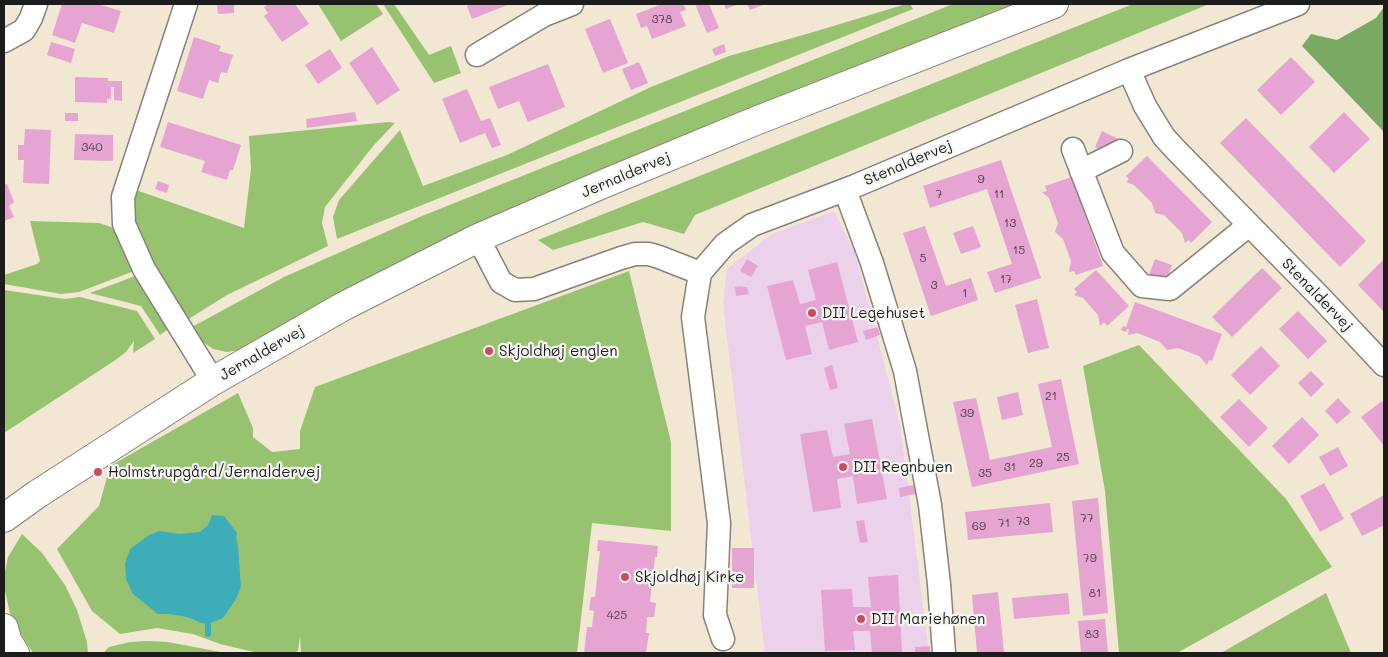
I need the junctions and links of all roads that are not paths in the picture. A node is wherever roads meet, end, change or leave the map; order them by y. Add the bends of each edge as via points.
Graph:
1 (36, 4) edge
2 (186, 4) edge
3 (572, 4) edge
4 (1054, 4) edge
5 (1298, 4) edge
6 (542, 9) edge
7 (4, 41) edge
8 (478, 55) dead end
9 (1129, 70) junction
10 (1073, 149) dead end
11 (1121, 152) dead end
12 (1081, 171) junction
13 (845, 190) junction
14 (1249, 225) junction
15 (478, 238) junction
16 (700, 274) junction
17 (1384, 365) edge
18 (213, 381) junction
19 (4, 518) edge
20 (723, 639) dead end
21 (944, 653) edge

1 - 7 street via 24,30
2 - 18 street, Jernaldervej via 123,197 124,224 144,269
3 - 6 street
4 - 15 street, Jernaldervej via 753,122
5 - 9 street, Stenaldervej
6 - 8 street
9 - 13 street, Stenaldervej
9 - 14 street, Stenaldervej via 1144,106 1164,136
10 - 12 street
11 - 12 street
12 - 14 street via 1113,253 1142,286 1170,288
13 - 16 street, Stenaldervej via 752,225 725,244
13 - 21 street via 905,371 930,505
14 - 17 street, Stenaldervej
15 - 16 street via 501,282 515,290 534,289 635,254 659,257
15 - 18 street, Jernaldervej via 344,306
16 - 20 street via 693,317 719,523 715,615
18 - 19 street, Jernaldervej

